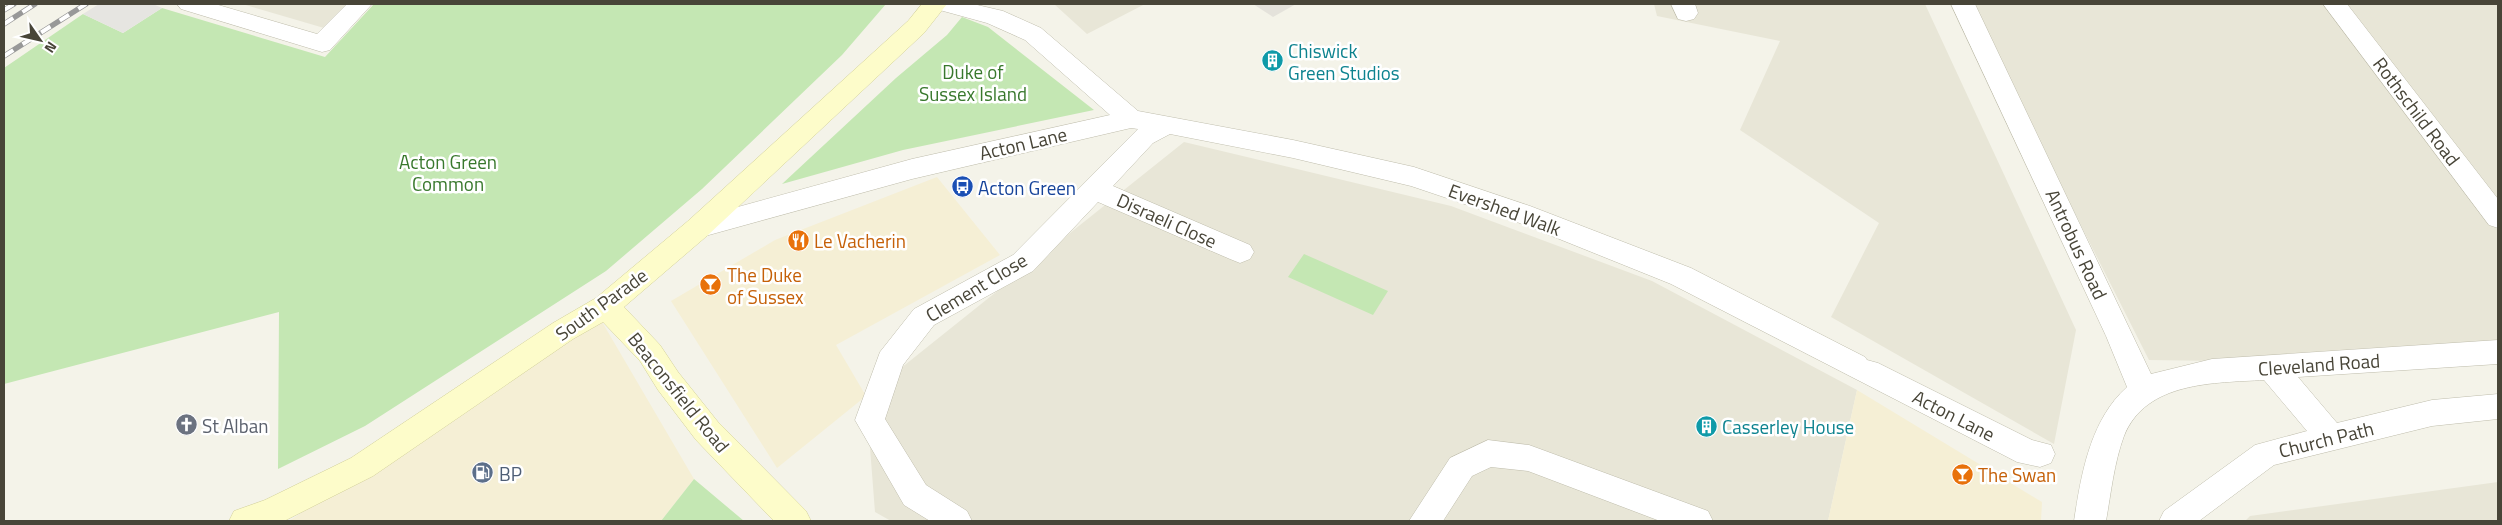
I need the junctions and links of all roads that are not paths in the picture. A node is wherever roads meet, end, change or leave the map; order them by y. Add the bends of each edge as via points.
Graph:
1 (189, 4) edge
2 (360, 4) edge
3 (935, 4) edge
4 (944, 4) edge
5 (1964, 4) edge
6 (2335, 4) edge
7 (1132, 119) junction
8 (1167, 124) junction
9 (1094, 188) junction
10 (2498, 218) edge
11 (698, 228) junction
12 (1240, 252) dead end
13 (606, 306) junction
14 (2498, 352) edge
15 (2271, 367) junction
16 (1861, 369) joint
17 (2143, 391) junction
18 (2498, 407) edge
19 (2331, 438) junction
20 (2040, 454) dead end
21 (245, 521) edge
22 (795, 521) edge
23 (956, 521) edge
24 (1425, 521) edge
25 (1697, 521) edge
26 (2091, 521) edge
27 (2175, 521) edge

1 - 2 street via 322,44
3 - 11 main road, South Parade via 916,27
4 - 7 street via 995,17 1033,34
5 - 17 street, Antrobus Road
6 - 10 street, Rothschild Road
7 - 8 street, Evershed Walk
7 - 11 street, Acton Lane via 912,169
8 - 9 street, Clement Close via 1144,137
8 - 16 street, Evershed Walk via 1414,177 1521,213 1681,276
9 - 12 street, Disraeli Close
9 - 23 street, Clement Close via 1023,263 924,317 890,360 870,420 915,495
11 - 13 main road, South Parade
13 - 21 main road, South Parade via 563,331 362,467 274,511
13 - 22 main road, Beaconsfield Road via 650,352 707,431
14 - 15 street, Cleveland Road
15 - 17 street, Cleveland Road via 2212,371 2171,380
15 - 19 street
16 - 20 street, Acton Lane via 2028,453
17 - 26 street via 2121,410 2103,453
18 - 19 street, Church Path via 2432,413
19 - 27 street, Church Path via 2266,454
24 - 25 street via 1461,467 1488,453 1529,458

